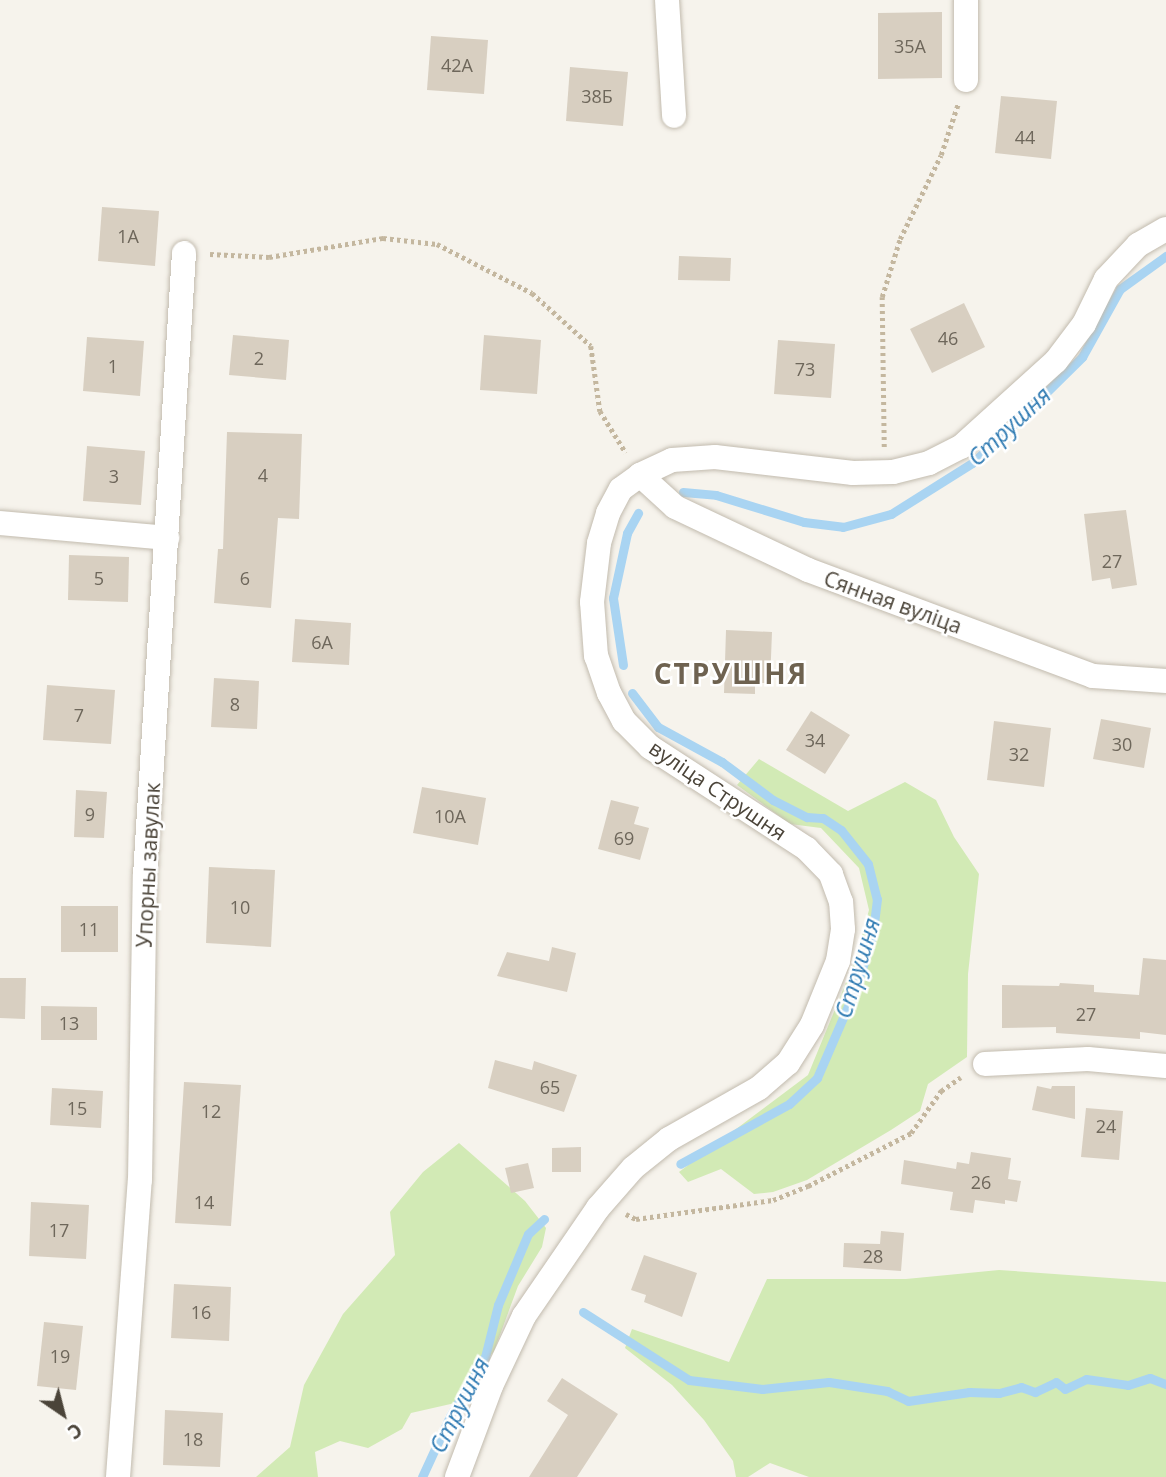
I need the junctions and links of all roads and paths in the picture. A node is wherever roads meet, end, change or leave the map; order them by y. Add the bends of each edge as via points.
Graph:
1 (667, 0) edge
2 (966, 0) edge
3 (966, 79) joint
4 (674, 116) dead end
5 (1166, 229) edge
6 (184, 253) joint
7 (884, 472) junction
8 (639, 475) junction
9 (0, 523) edge
10 (167, 538) junction
11 (1166, 681) edge
12 (985, 1064) joint
13 (1166, 1066) edge
14 (605, 1200) junction
15 (118, 1477) edge
16 (457, 1477) edge

1 - 4 street
2 - 3 street
3 - 7 path via 941,155 900,239 882,297
5 - 7 street, вуліца Струшня via 1138,244 1106,279 1084,324 1056,361 961,447 929,463
6 - 8 path via 269,257 383,238 438,244 532,293 591,346 600,411
6 - 10 street, Упорны завулак
7 - 8 street, вуліца Струшня via 853,473 715,457 672,460
8 - 11 street, Сянная вуліца via 675,507 808,570 1093,676
8 - 14 street, вуліца Струшня via 621,489 600,543 592,602 596,656 609,693 624,721 650,747 807,849 831,874 841,902 843,929 828,987 812,1025 788,1063 759,1088 669,1139 633,1167
9 - 10 street
10 - 15 street, Упорны завулак via 145,876 140,1180
12 - 13 street via 1088,1059
12 - 14 path via 941,1091 911,1133 773,1200 636,1219
14 - 16 street, вуліца Струшня via 524,1316 491,1386

